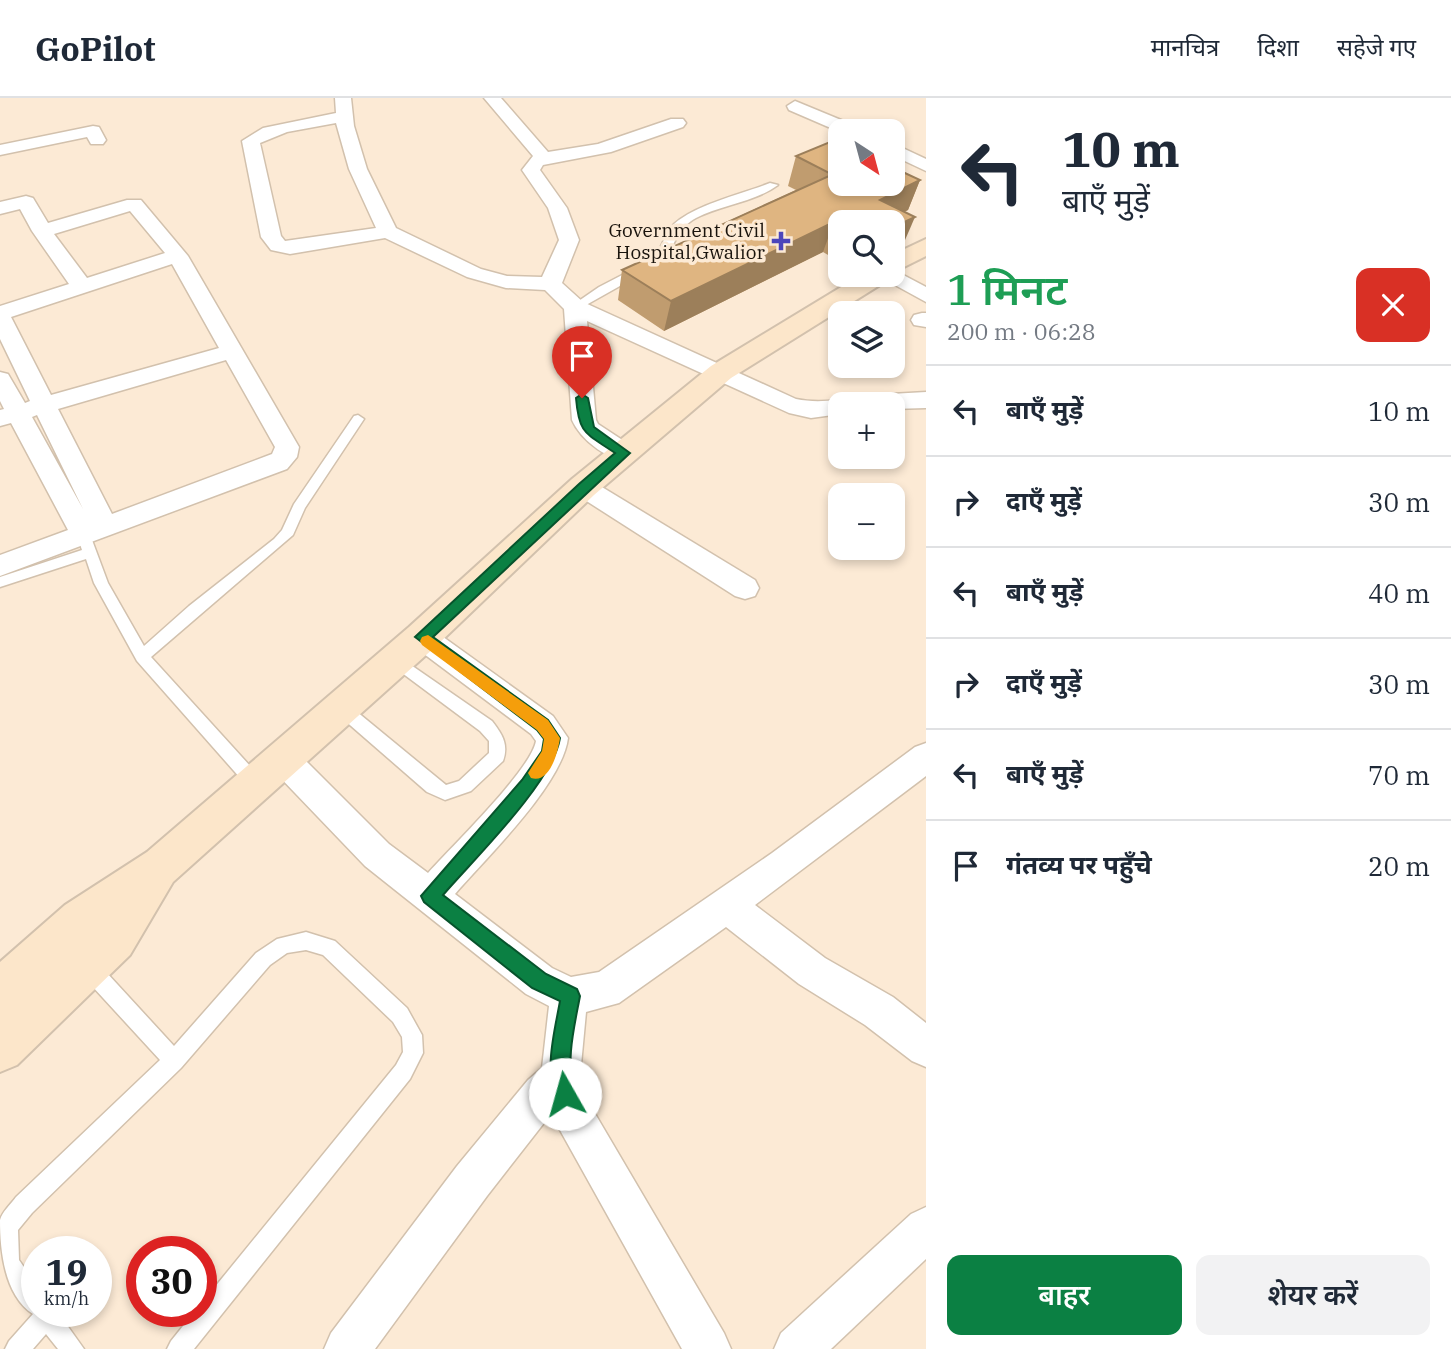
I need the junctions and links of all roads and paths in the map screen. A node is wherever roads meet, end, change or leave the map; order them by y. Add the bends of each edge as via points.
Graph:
1 (492, 98) edge
2 (794, 106) dead end
3 (344, 107) edge
4 (828, 121) edge
5 (677, 123) dead end
6 (97, 140) dead end
7 (0, 150) edge
8 (905, 155) edge
9 (544, 158) junction
10 (926, 166) edge
11 (774, 185) dead end
12 (0, 208) edge
13 (42, 231) junction
14 (388, 232) junction
15 (926, 246) edge
16 (178, 256) junction
17 (905, 258) edge
18 (905, 283) edge
19 (551, 284) junction
20 (859, 287) edge
21 (83, 288) junction
22 (926, 296) edge
23 (575, 307) junction
24 (0, 315) edge
25 (232, 351) junction
26 (721, 372) junction
27 (0, 379) edge
28 (926, 400) edge
29 (905, 401) edge
30 (828, 408) edge
31 (21, 412) edge
32 (358, 419) dead end
33 (624, 453) junction
34 (583, 487) junction
35 (94, 538) junction
36 (0, 566) edge
37 (0, 582) edge
38 (745, 587) dead end
39 (422, 637) junction
40 (142, 657) junction
41 (395, 660) junction
42 (340, 706) junction
43 (926, 757) edge
44 (282, 759) junction
45 (255, 783) junction
46 (162, 866) junction
47 (430, 896) junction
48 (726, 905) junction
49 (87, 966) junction
50 (0, 992) edge
51 (570, 996) junction
52 (926, 1047) edge
53 (0, 1048) edge
54 (174, 1061) junction
55 (560, 1079) junction
56 (926, 1229) edge
57 (21, 1286) edge
58 (32, 1327) edge
59 (55, 1327) edge
60 (18, 1349) edge
61 (72, 1349) edge
62 (179, 1349) edge
63 (347, 1349) edge
64 (708, 1349) edge
65 (797, 1349) edge

1 - 9 street
2 - 4 street
3 - 14 street via 358,169
3 - 14 street via 251,141 271,237 278,246 290,248
5 - 9 street via 616,145
6 - 7 street via 93,131
8 - 10 street
9 - 19 street via 531,170 565,220 569,239
11 - 23 lane via 692,216 676,227 655,262
12 - 13 street via 26,202
13 - 16 street via 134,204
13 - 21 street
14 - 19 street via 474,273 506,282
15 - 17 main road
16 - 21 street
16 - 25 street
18 - 22 street
19 - 23 street
20 - 26 main road
21 - 24 street
23 - 26 street
23 - 33 street via 584,420 589,429
24 - 31 street
25 - 31 street
25 - 35 street via 287,447 284,457
26 - 30 street via 789,405
26 - 33 main road
27 - 31 street
28 - 29 street
31 - 35 street
32 - 40 lane via 279,542
33 - 34 main road
34 - 38 street
34 - 39 main road
35 - 36 street
35 - 37 lane
35 - 40 lane via 101,583
39 - 41 main road
39 - 47 street via 542,725 552,738 550,753 528,785
40 - 45 lane
41 - 42 main road
41 - 42 lane via 486,726 497,739 497,756 465,786 446,793 433,787
42 - 44 main road
43 - 48 street
44 - 45 main road
44 - 47 street via 377,855
45 - 46 main road
46 - 49 main road via 114,940
46 - 50 main road via 81,920
47 - 51 street via 539,981
48 - 51 street via 606,990
48 - 52 street via 812,971
49 - 53 main road
49 - 54 lane
51 - 55 street
54 - 57 lane via 24,1205 7,1228 4,1255
54 - 62 lane via 263,959 283,945 306,941 328,947 400,1015 412,1035 412,1053 403,1072
55 - 63 street via 542,1094 472,1181
55 - 64 street via 569,1108
56 - 65 street
58 - 60 lane
59 - 61 lane

